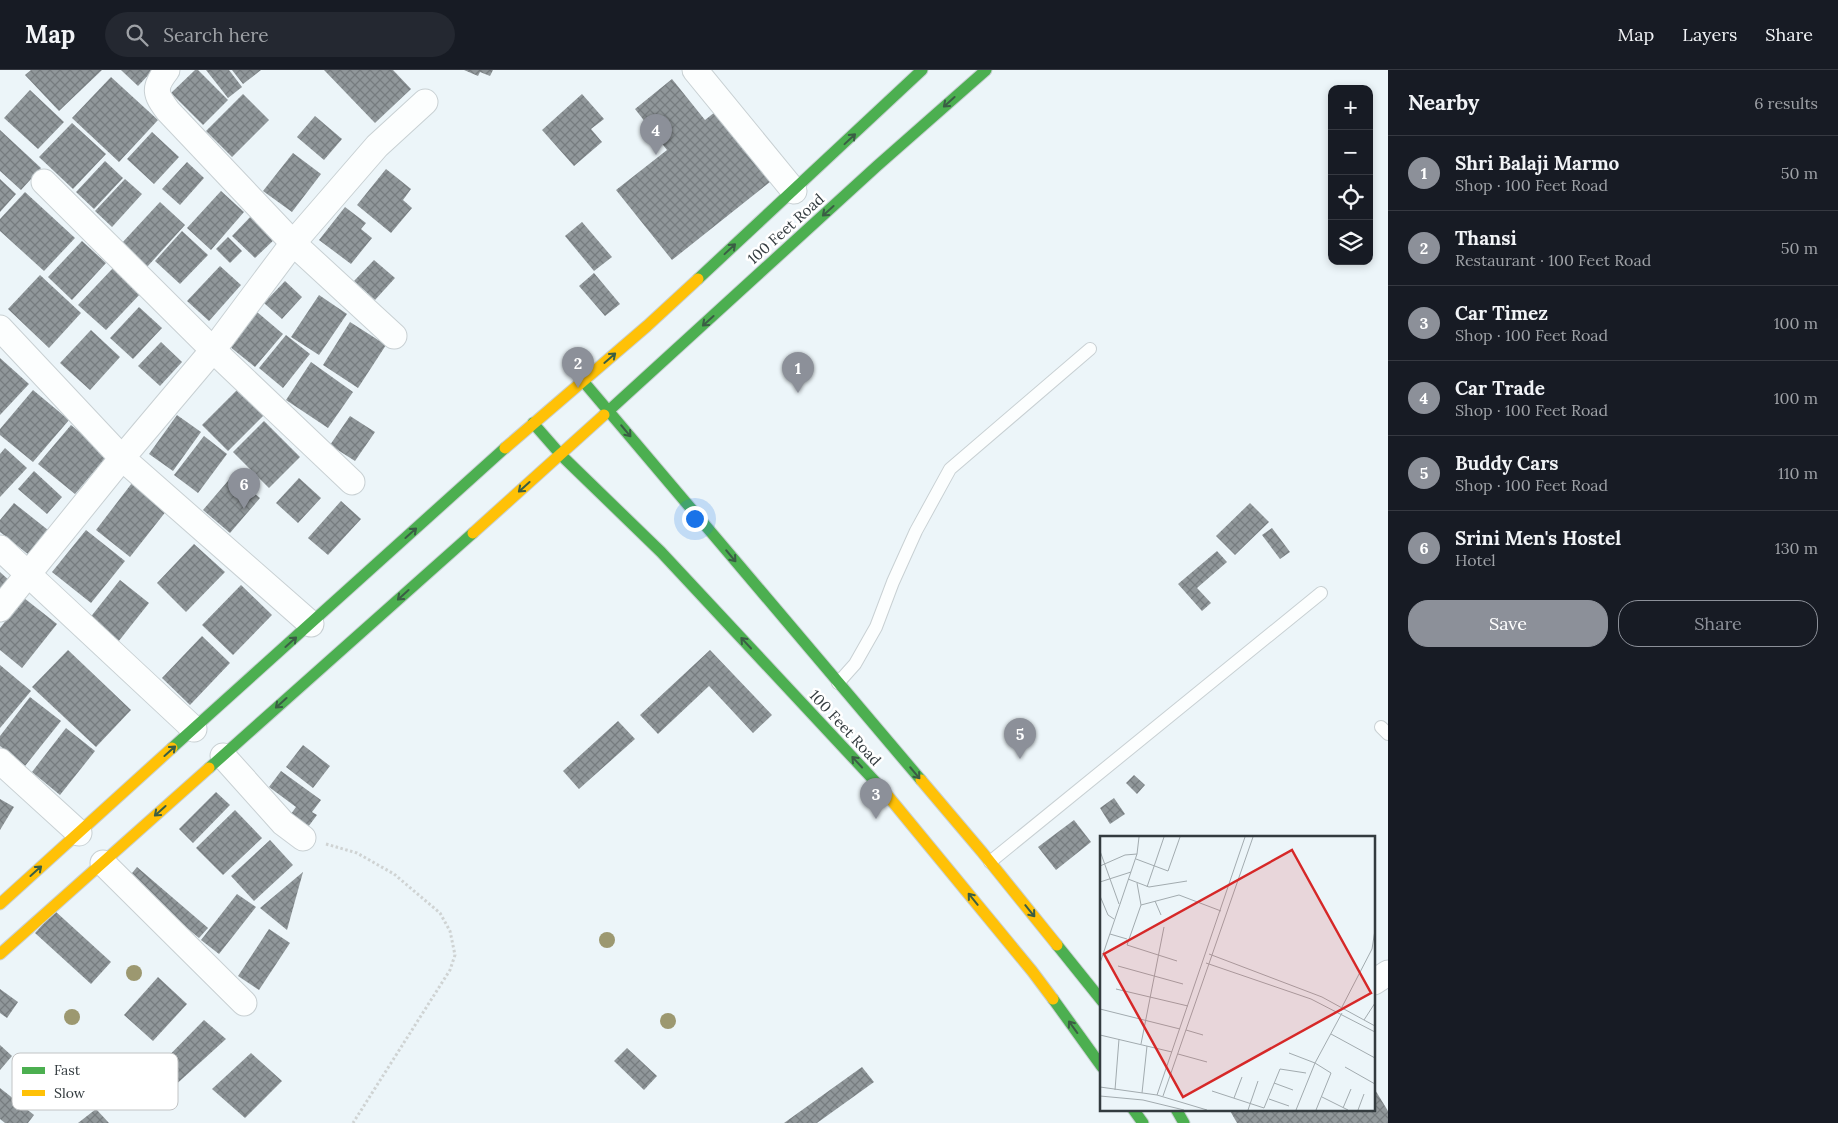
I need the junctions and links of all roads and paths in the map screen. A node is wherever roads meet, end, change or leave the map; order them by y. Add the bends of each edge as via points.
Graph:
1 (167, 70) edge
2 (695, 70) edge
3 (922, 70) edge
4 (986, 70) edge
5 (426, 102) dead end
6 (44, 182) dead end
7 (794, 191) junction
8 (293, 243) junction
9 (0, 328) edge
10 (394, 336) dead end
11 (1090, 349) dead end
12 (213, 350) junction
13 (583, 381) junction
14 (609, 412) junction
15 (533, 424) junction
16 (561, 455) junction
17 (122, 458) junction
18 (352, 482) dead end
19 (0, 548) edge
20 (28, 575) junction
21 (1322, 594) dead end
22 (0, 608) edge
23 (311, 624) junction
24 (838, 683) junction
25 (194, 729) junction
26 (223, 756) junction
27 (0, 761) edge
28 (79, 833) junction
29 (302, 838) joint
30 (103, 862) junction
31 (990, 862) junction
32 (0, 904) edge
33 (0, 954) edge
34 (1388, 973) edge
35 (1376, 981) edge
36 (1100, 999) edge
37 (244, 1003) dead end
38 (1100, 1064) edge
39 (1134, 1110) edge
40 (353, 1123) edge
41 (1143, 1123) edge

1 - 8 street via 159,80 158,98
2 - 7 street
7 -> 3 main road, 100 Feet Road
4 -> 14 main road, 100 Feet Road
5 - 8 street via 377,146
6 - 12 street
13 -> 7 main road, 100 Feet Road
8 - 10 street
8 - 12 street
9 - 17 street
11 - 24 lane via 950,469 892,582 876,627 856,664
12 - 17 street
12 - 18 street
13 - 14 main road, 100 Feet Road
13 - 15 main road, 100 Feet Road
14 - 16 main road, 100 Feet Road
14 -> 24 main road, 100 Feet Road
15 - 16 main road, 100 Feet Road
23 -> 15 main road
16 -> 26 main road
38 -> 16 main road, 100 Feet Road via 1032,971 881,788 661,552
17 - 20 street
17 - 23 street
19 - 20 street
20 - 22 street
20 - 25 street
21 - 31 lane
25 -> 23 main road
24 -> 31 main road, 100 Feet Road
28 -> 25 main road
26 - 29 street via 283,823
26 -> 30 main road
27 - 28 street
32 -> 28 main road
29 - 40 path via 357,853 394,874 440,913 450,931 455,955 450,970
30 - 33 main road
30 - 37 street
31 -> 36 main road, 100 Feet Road
34 - 35 street
39 - 41 main road

